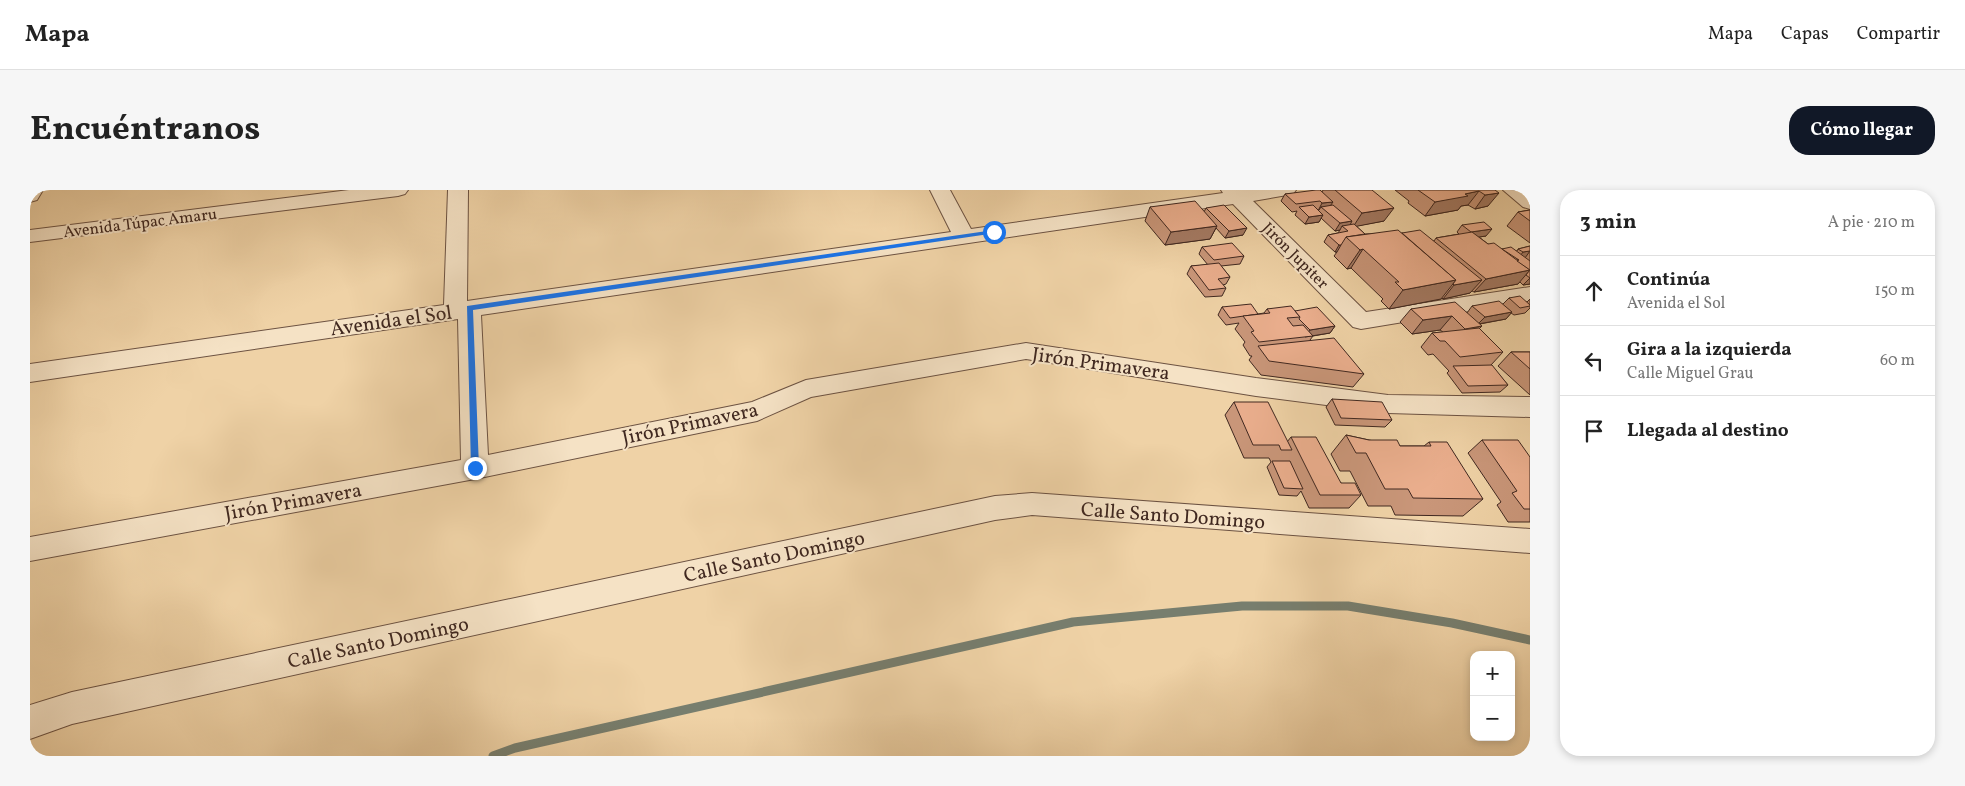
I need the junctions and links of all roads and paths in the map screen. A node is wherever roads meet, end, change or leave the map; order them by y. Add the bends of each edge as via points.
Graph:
1 (33, 190) edge
2 (240, 190) edge
3 (398, 190) edge
4 (458, 190) edge
5 (940, 190) edge
6 (1286, 190) edge
7 (1513, 190) edge
8 (1235, 193) edge
9 (30, 196) edge
10 (1530, 203) edge
11 (235, 210) junction
12 (30, 236) edge
13 (964, 236) junction
14 (1530, 294) edge
15 (462, 309) junction
16 (30, 373) edge
17 (1530, 407) edge
18 (475, 468) junction
19 (1530, 541) edge
20 (30, 549) edge
21 (30, 722) edge

1 - 9 street
2 - 11 street
3 - 11 street, Avenida Túpac Amaru
4 - 15 street
5 - 13 street
6 - 8 street, Avenida el Sol
7 - 10 street
8 - 13 street, Avenida el Sol via 1103,218
8 - 14 street, Jirón Jupiter via 1361,321
11 - 12 street, Avenida Túpac Amaru
13 - 15 street, Avenida el Sol
15 - 16 street, Avenida el Sol
15 - 18 street
17 - 18 street, Jirón Primavera via 1388,404 1256,388 1026,351 806,389 758,411
18 - 20 street, Jirón Primavera
19 - 21 street, Calle Santo Domingo via 1032,504 995,508 72,708

